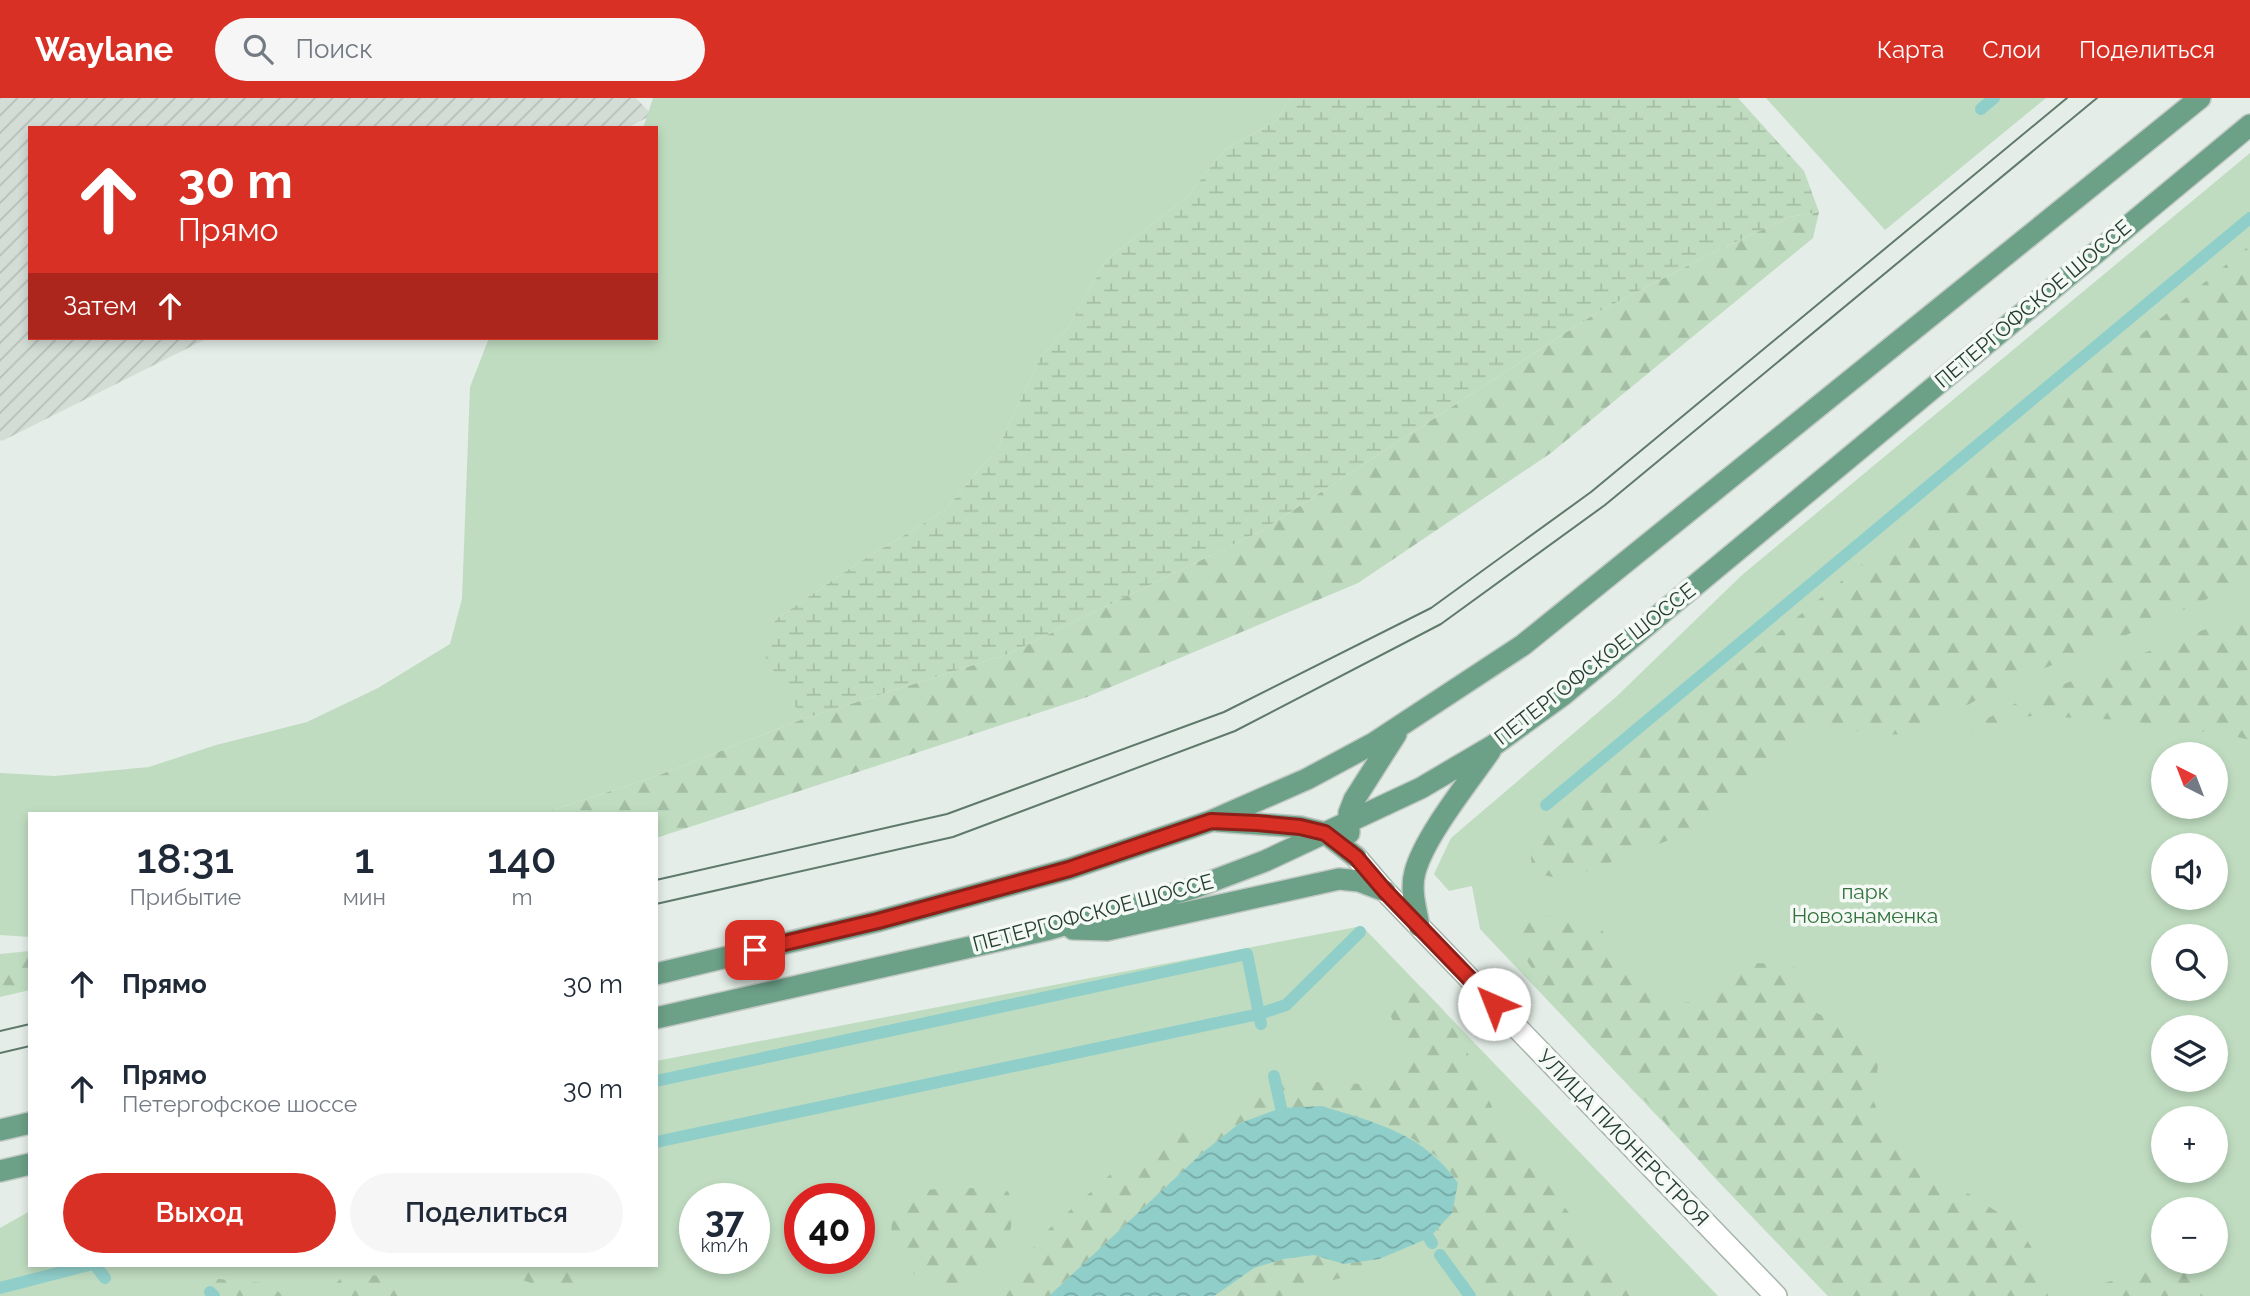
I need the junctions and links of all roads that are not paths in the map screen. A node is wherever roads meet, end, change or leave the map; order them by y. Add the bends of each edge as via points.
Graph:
1 (2200, 98) edge
2 (2250, 125) edge
3 (1403, 724) junction
4 (1494, 745) junction
5 (1211, 821) junction
6 (1349, 823) junction
7 (1325, 833) junction
8 (1356, 857) junction
9 (1385, 891) junction
10 (1419, 926) junction
11 (1050, 929) junction
12 (658, 974) edge
13 (658, 1018) edge
14 (28, 1123) edge
15 (0, 1130) edge
16 (28, 1164) edge
17 (0, 1171) edge
18 (1776, 1296) edge

1 - 3 main road via 1523,645
2 - 4 main road, ПЕТЕРГОФСКОЕ ШОССЕ via 1563,695
3 - 5 main road via 1307,779
3 - 6 main road via 1354,800
4 - 6 main road, ПЕТЕРГОФСКОЕ ШОССЕ
4 - 10 main road via 1425,848 1415,873 1413,898
5 - 7 main road
5 - 12 main road via 1043,876
6 - 7 main road, ПЕТЕРГОФСКОЕ ШОССЕ
6 - 8 main road
7 - 8 main road
7 - 11 main road, ПЕТЕРГОФСКОЕ ШОССЕ via 1194,888
8 - 9 street, УЛИЦА ПИОНЕРСТРОЯ
9 - 10 street, УЛИЦА ПИОНЕРСТРОЯ
9 - 11 main road via 1339,879 1107,930
10 - 18 street, УЛИЦА ПИОНЕРСТРОЯ
11 - 13 main road, ПЕТЕРГОФСКОЕ ШОССЕ
14 - 15 main road
16 - 17 main road

